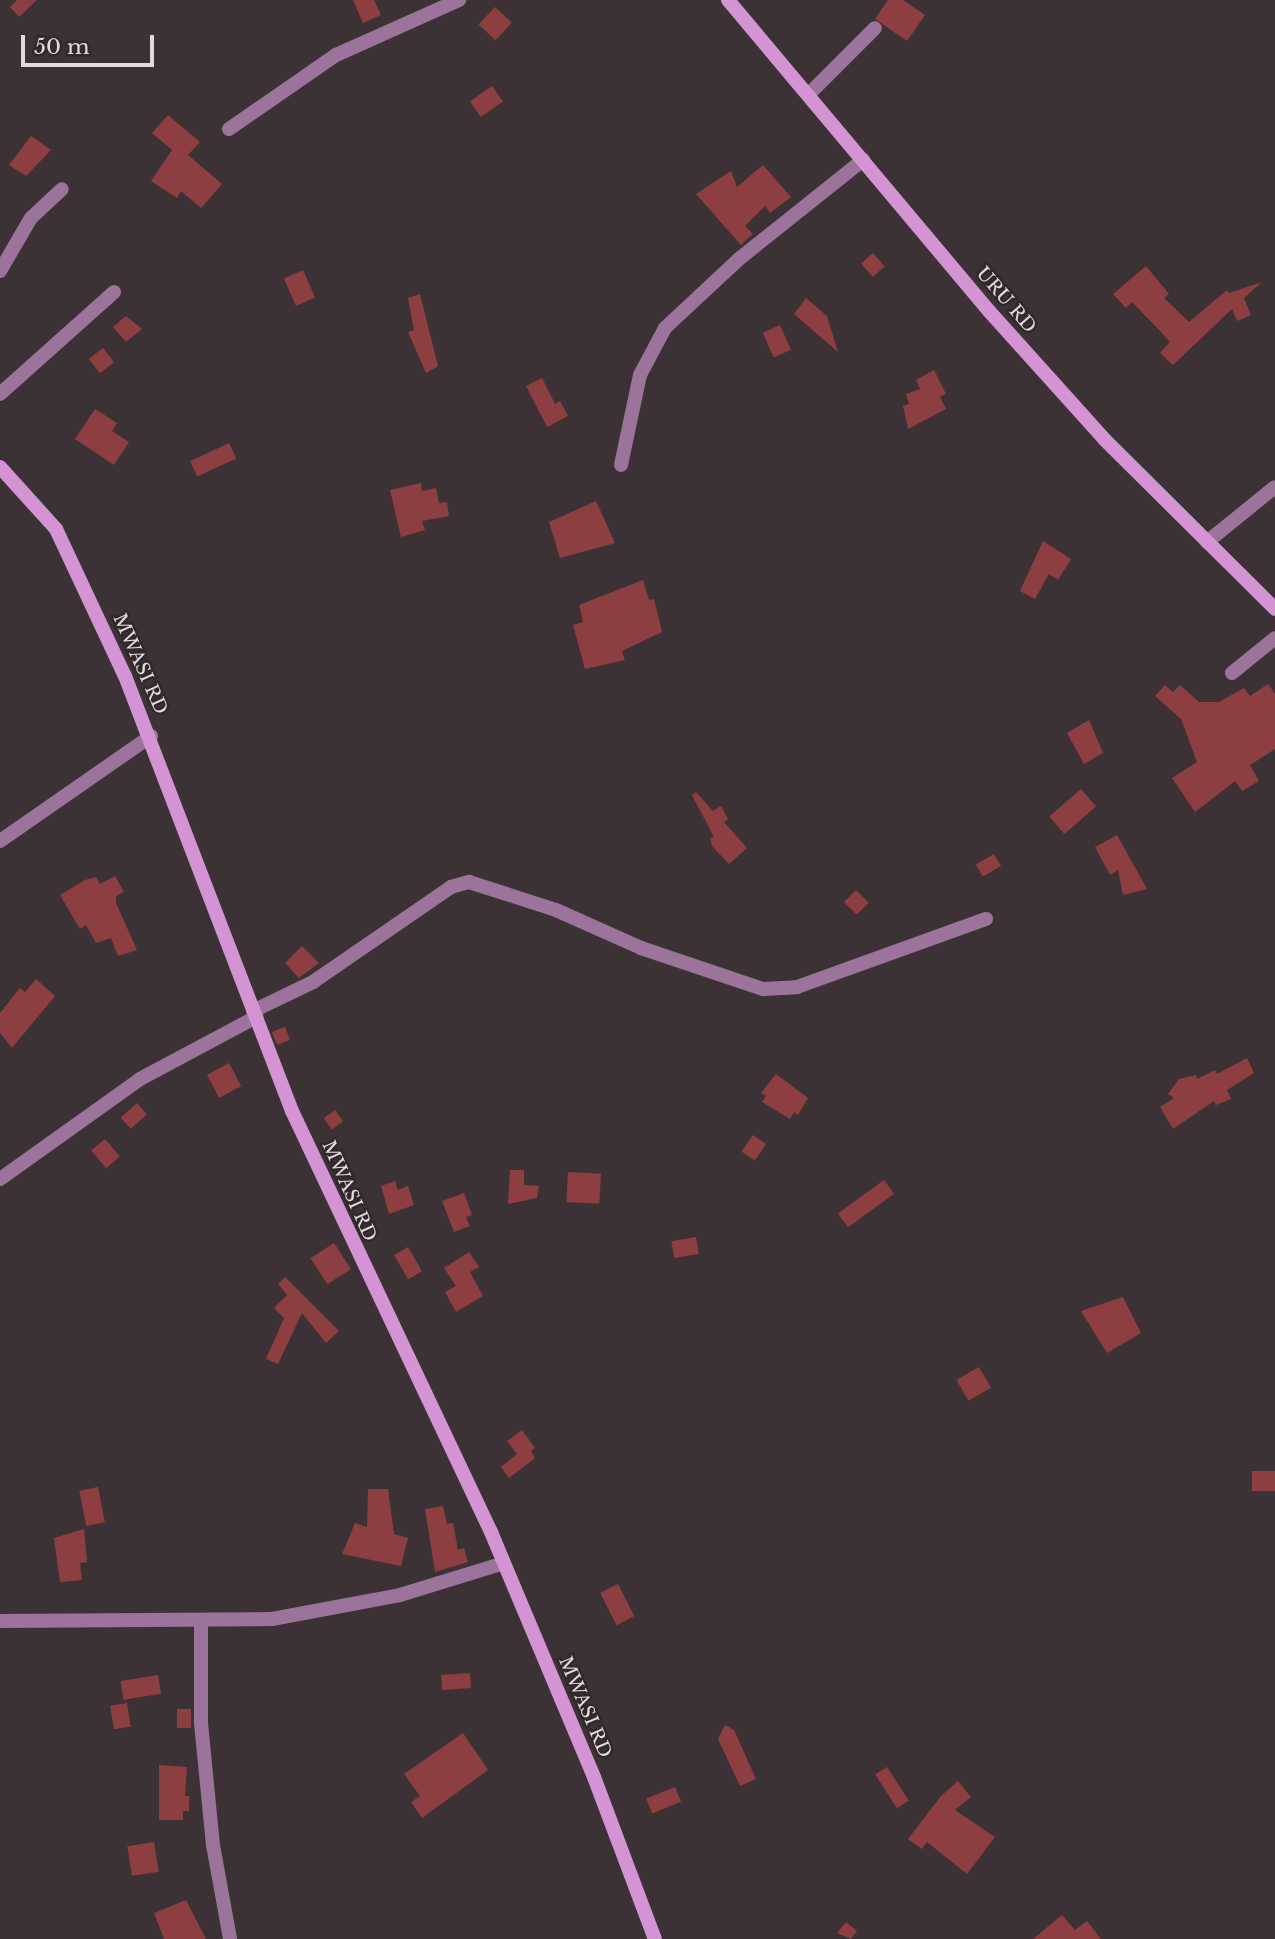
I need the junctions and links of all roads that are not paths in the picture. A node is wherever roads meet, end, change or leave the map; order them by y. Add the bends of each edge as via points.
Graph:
1 (459, 0) edge
2 (727, 0) edge
3 (875, 28) dead end
4 (809, 94) junction
5 (229, 129) dead end
6 (863, 160) junction
7 (62, 189) dead end
8 (0, 271) edge
9 (114, 292) dead end
10 (0, 394) edge
11 (621, 465) dead end
12 (0, 467) edge
13 (1275, 487) edge
14 (1207, 542) junction
15 (1275, 609) edge
16 (1275, 638) edge
17 (1232, 673) dead end
18 (151, 736) junction
19 (0, 841) edge
20 (986, 919) dead end
21 (254, 1014) junction
22 (0, 1179) edge
23 (501, 1564) junction
24 (201, 1620) junction
25 (0, 1621) edge
26 (230, 1939) edge
27 (655, 1939) edge

1 - 5 street via 327,60
2 - 4 street, URU RD
3 - 4 street
4 - 6 street, URU RD
6 - 11 street via 739,259 665,328 640,375
6 - 14 street, URU RD via 1105,440
7 - 8 street via 31,218
9 - 10 street
12 - 18 street, MWASI RD via 30,496 67,547
13 - 14 street
14 - 15 street, URU RD
16 - 17 street
18 - 19 street
18 - 21 street, MWASI RD
20 - 21 street via 797,987 763,989 469,882 451,887 313,982
21 - 22 street via 140,1079
21 - 23 street, MWASI RD via 326,1186 491,1532
23 - 24 street via 350,1606 272,1619
23 - 27 street, MWASI RD via 594,1777
24 - 25 street
24 - 26 street via 201,1723 213,1845

